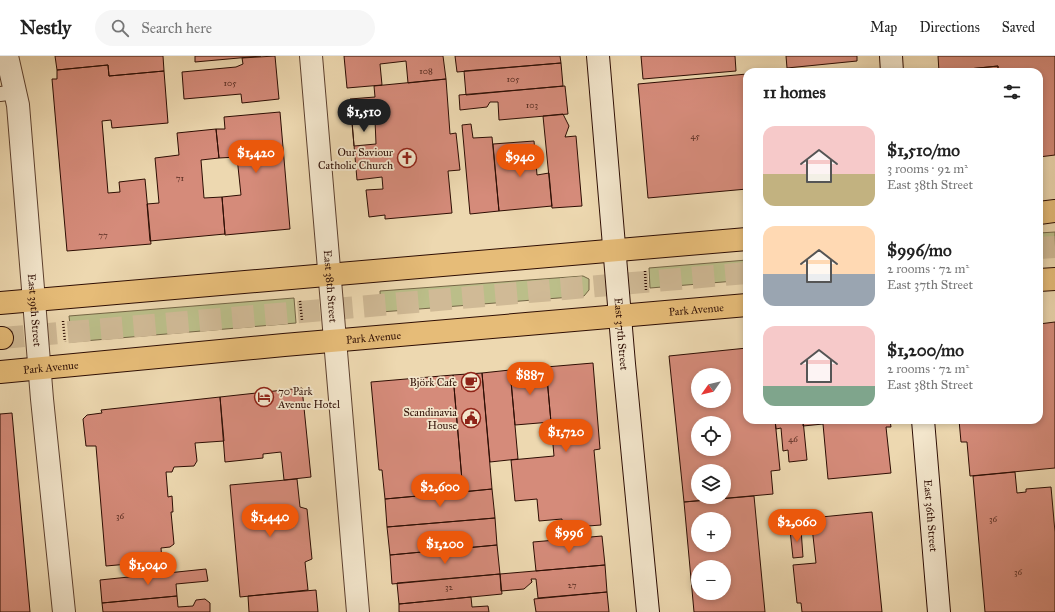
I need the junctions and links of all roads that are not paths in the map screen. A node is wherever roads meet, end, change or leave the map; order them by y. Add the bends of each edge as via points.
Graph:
1 (8, 56) edge
2 (312, 56) edge
3 (598, 56) edge
4 (891, 56) edge
5 (892, 68) edge
6 (7, 93) edge
7 (1055, 211) edge
8 (1043, 212) edge
9 (743, 239) edge
10 (615, 251) junction
11 (330, 275) junction
12 (1055, 279) edge
13 (1043, 280) edge
14 (34, 300) junction
15 (0, 303) edge
16 (743, 305) edge
17 (621, 316) junction
18 (334, 341) junction
19 (40, 368) junction
20 (0, 372) edge
21 (923, 424) edge
22 (64, 612) edge
23 (358, 612) edge
24 (648, 612) edge
25 (939, 612) edge

1 - 6 street, East 39th Street
2 - 11 street, East 38th Street
3 - 10 street, East 37th Street
4 - 5 street
6 - 14 street, East 39th Street via 18,105
7 - 8 main road
9 - 10 main road
10 - 11 main road
10 - 17 street, East 37th Street
11 - 14 main road
11 - 18 street, East 38th Street
12 - 13 main road
14 - 15 main road
14 - 19 street, East 39th Street
16 - 17 main road, Park Avenue
17 - 18 main road, Park Avenue
17 - 24 street, East 37th Street
18 - 19 main road, Park Avenue
18 - 23 street, East 38th Street
19 - 20 main road, Park Avenue
19 - 22 street, East 39th Street
21 - 25 street, East 36th Street

